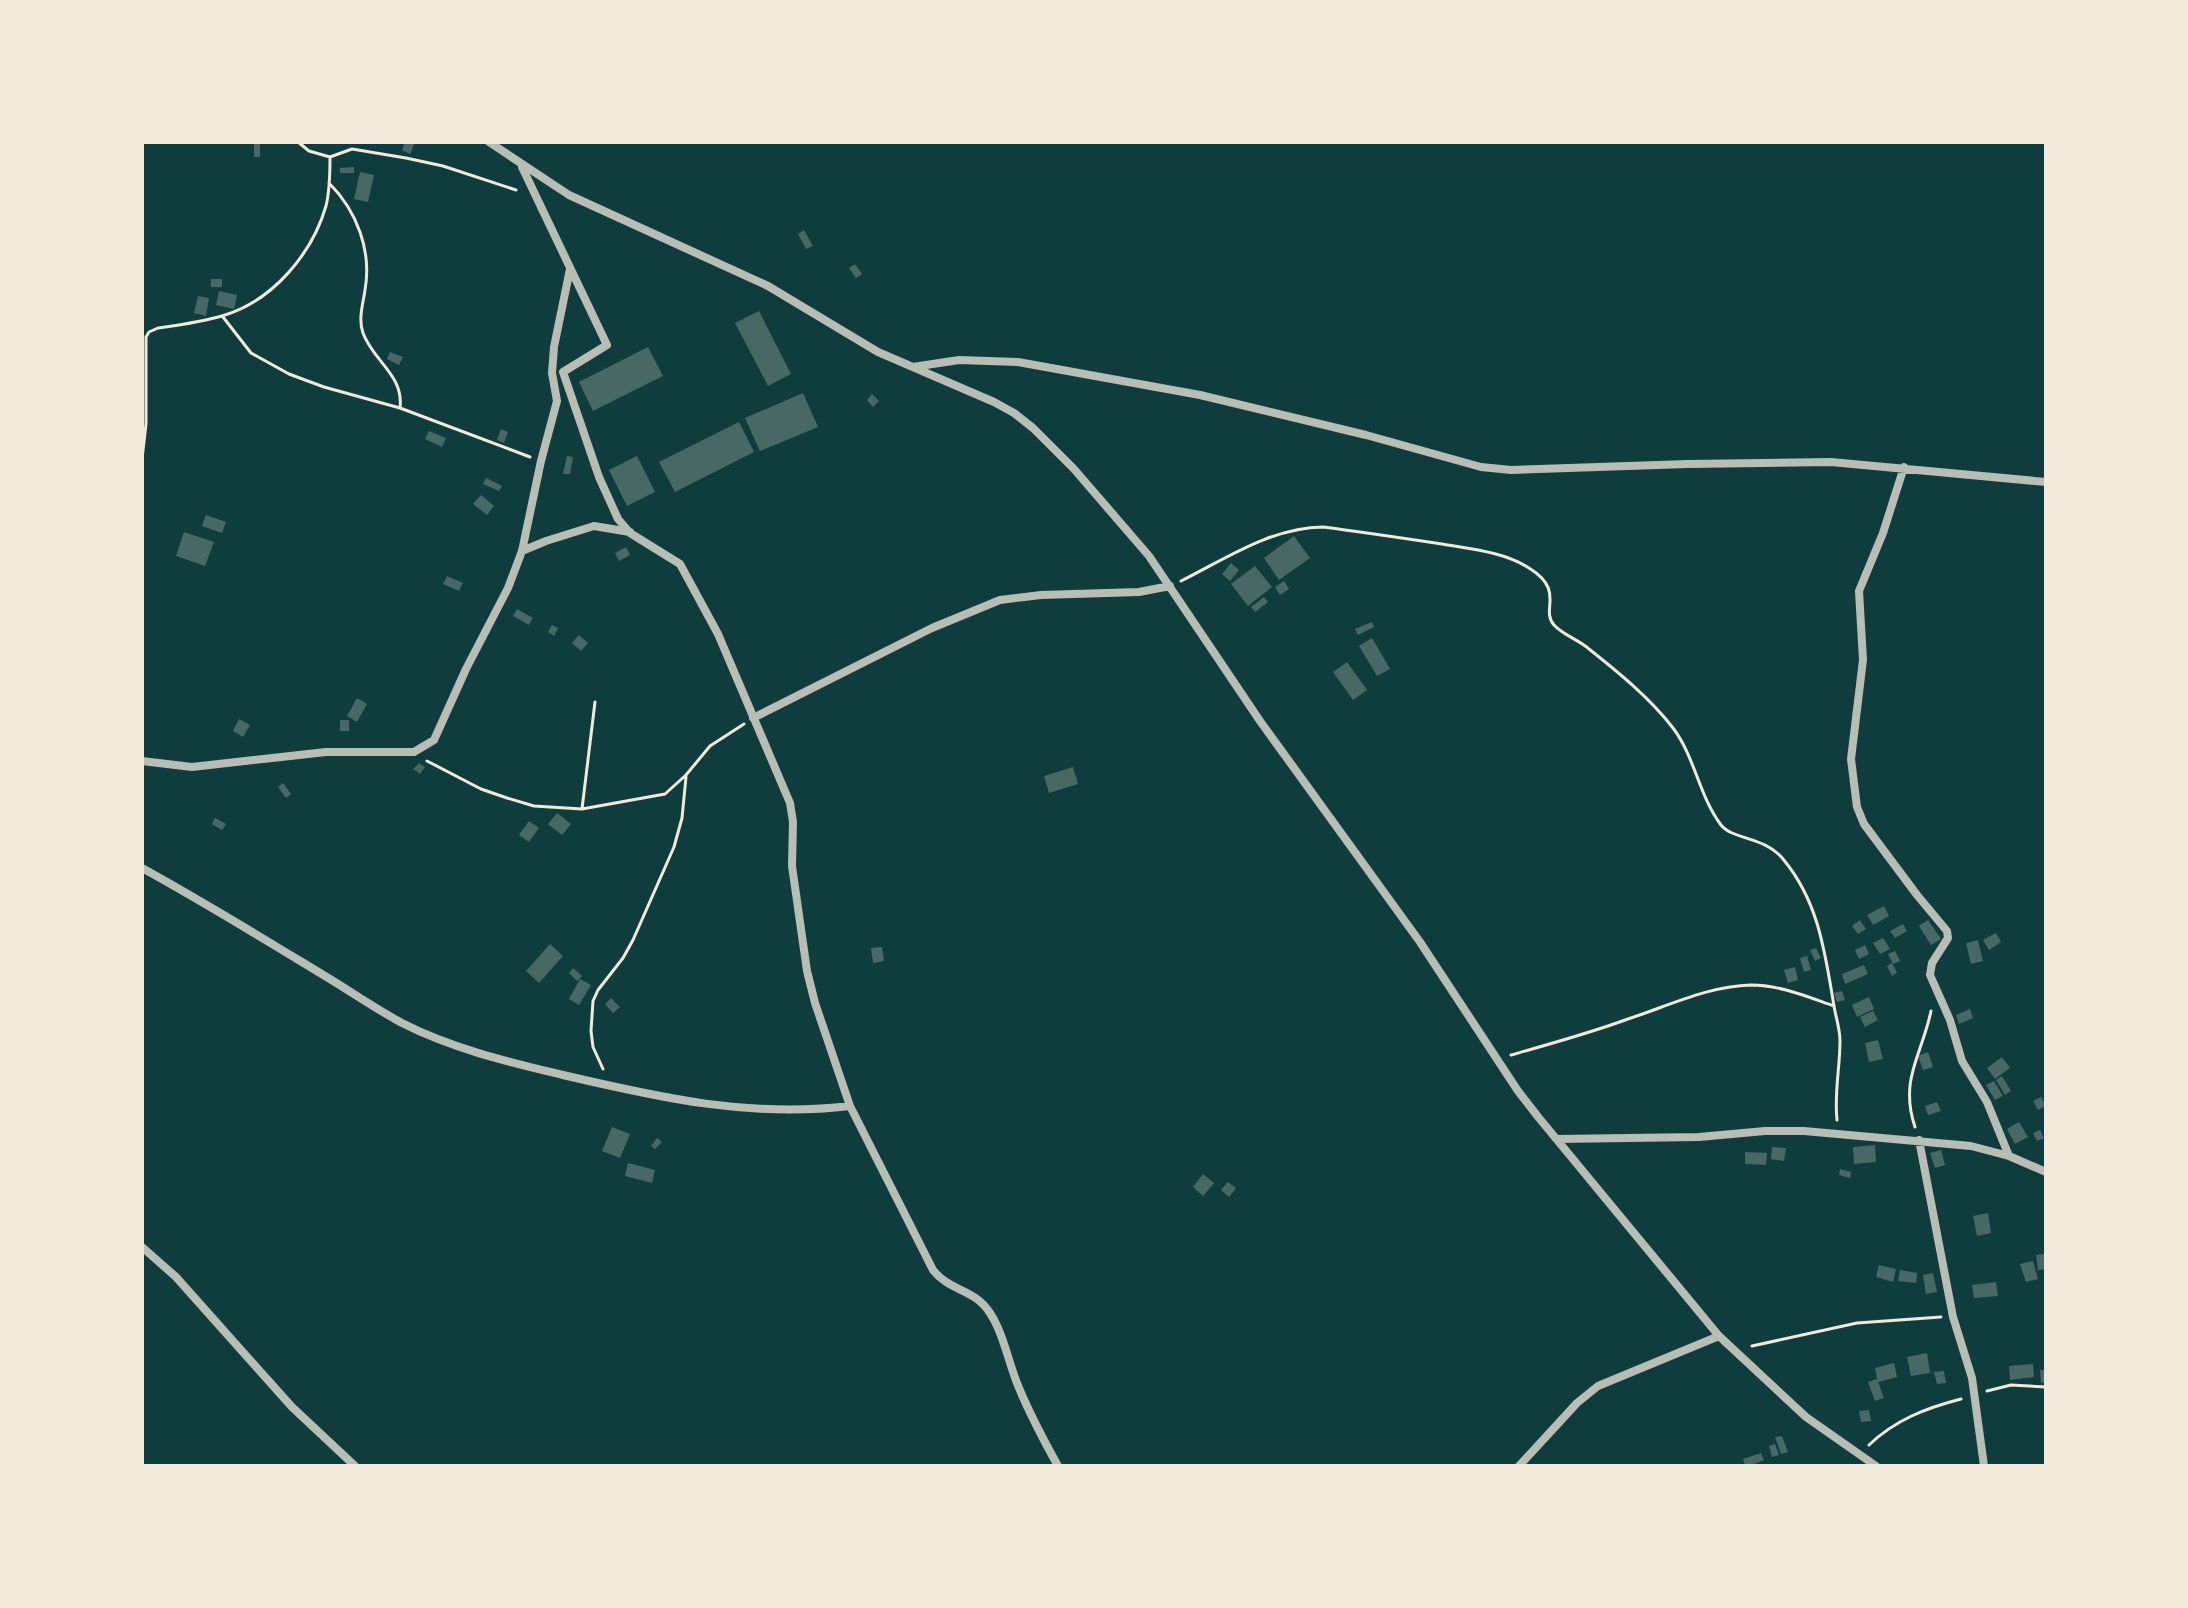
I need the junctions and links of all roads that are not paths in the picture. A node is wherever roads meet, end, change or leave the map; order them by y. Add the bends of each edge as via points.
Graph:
1 (489, 142) edge
2 (522, 166) junction
3 (570, 269) junction
4 (910, 368) junction
5 (1904, 467) junction
6 (2046, 482) edge
7 (630, 533) junction
8 (522, 551) junction
9 (1170, 586) junction
10 (753, 718) junction
11 (142, 761) edge
12 (142, 868) edge
13 (850, 1106) junction
14 (1557, 1139) junction
15 (1919, 1140) junction
16 (2009, 1156) junction
17 (2046, 1172) edge
18 (142, 1247) edge
19 (1719, 1336) junction
20 (355, 1466) edge
21 (1058, 1466) edge
22 (1519, 1466) edge
23 (1876, 1466) edge
24 (1984, 1466) edge

1 - 2 street
2 - 3 street
2 - 4 street via 620,220 768,286
3 - 7 street via 607,345 563,372 599,477
3 - 8 street via 554,347 557,401
4 - 5 street via 959,360 1018,362 1200,395 1481,467 1511,470 1818,462
4 - 9 street via 994,402 1023,420 1121,521
5 - 6 street
5 - 16 street via 1859,591 1863,660 1851,759 1857,807 1864,824 1947,931 1930,975 1962,1061 1987,1102
7 - 8 street via 594,526
7 - 10 street via 680,564 718,634
8 - 11 street via 445,721 434,740 414,752 326,752 192,767
9 - 10 street via 1000,600 932,628
9 - 14 street via 1518,1091
10 - 13 street via 790,803 792,866 807,971
12 - 13 street via 403,1023 497,1059 693,1102 773,1112
13 - 21 street via 933,1270 953,1287 970,1292 992,1315 1026,1405
14 - 15 street via 1804,1131
14 - 19 street
15 - 16 street
15 - 24 street via 1953,1317 1975,1395
16 - 17 street
18 - 20 street via 176,1277 292,1407
19 - 22 street via 1598,1386
19 - 23 street via 1806,1417

